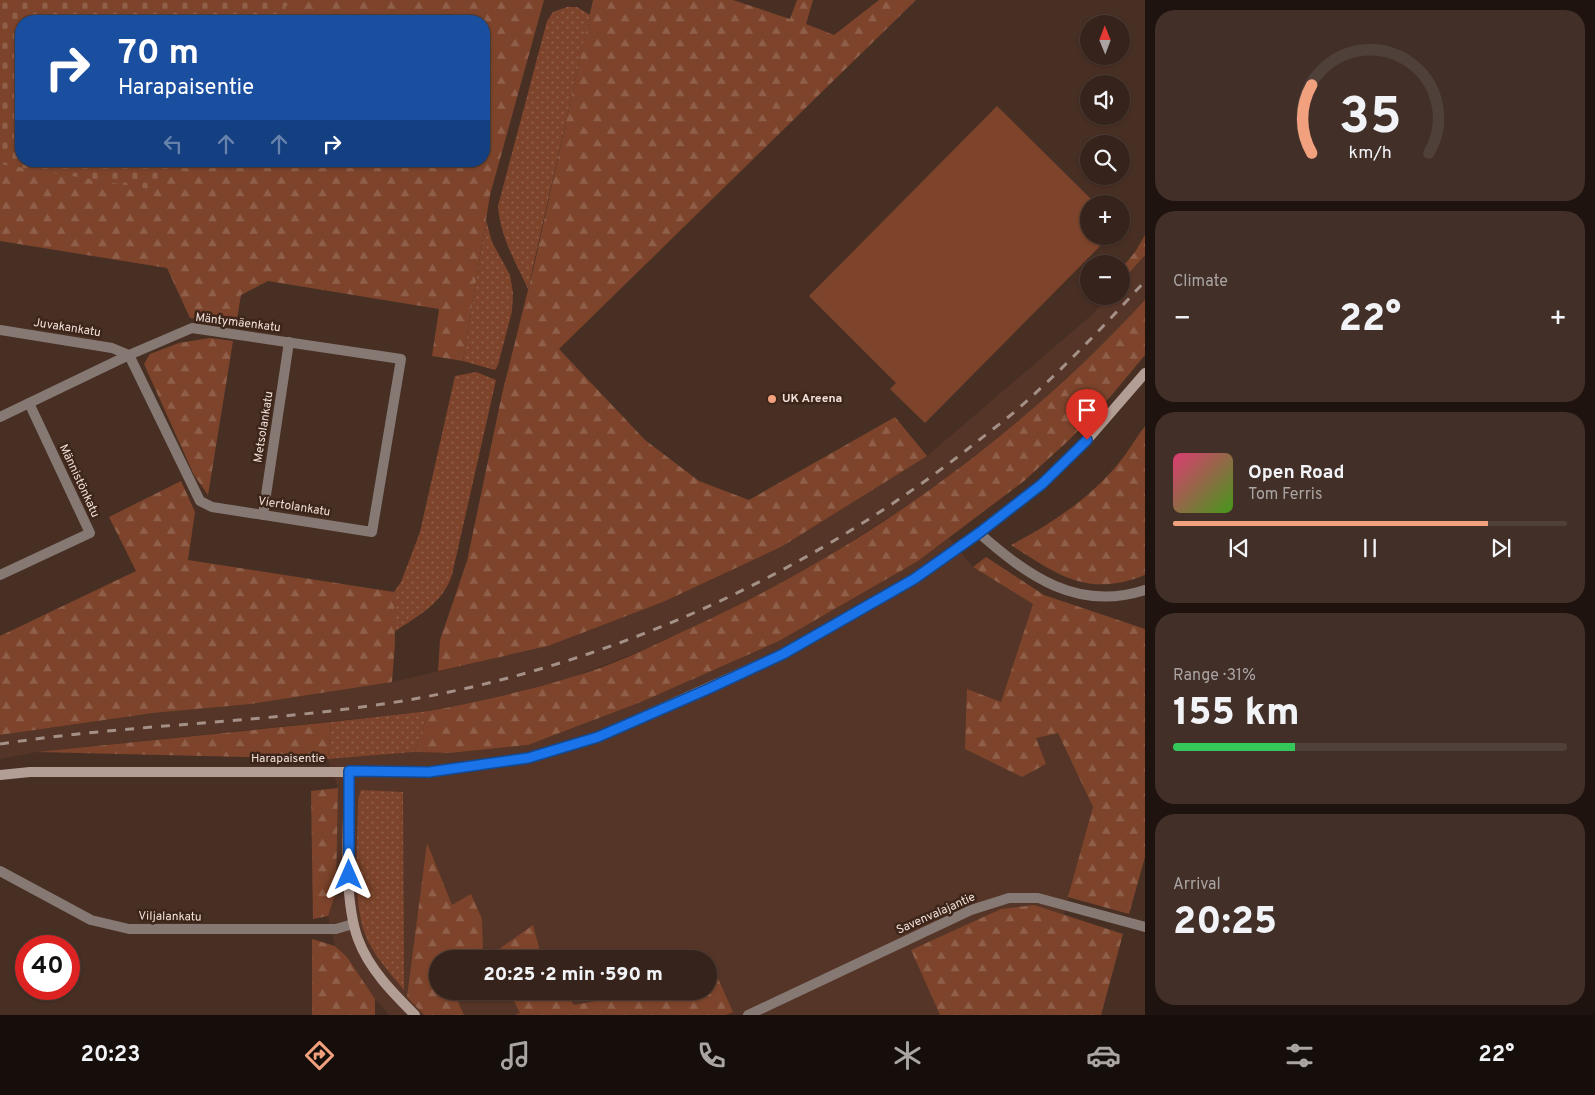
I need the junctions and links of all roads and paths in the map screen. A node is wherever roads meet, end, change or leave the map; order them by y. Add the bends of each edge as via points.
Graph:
1 (0, 330) edge
2 (290, 342) junction
3 (129, 355) junction
4 (401, 360) joint
5 (1145, 373) edge
6 (29, 403) junction
7 (0, 417) edge
8 (263, 515) junction
9 (979, 533) junction
10 (0, 575) edge
11 (1145, 590) edge
12 (349, 771) junction
13 (0, 775) edge
14 (0, 871) edge
15 (353, 924) junction
16 (1145, 927) edge
17 (415, 1015) edge
18 (748, 1015) edge

1 - 3 street, Juvakankatu via 112,348
2 - 3 street, Mäntymäenkatu via 192,328
2 - 4 street, Mäntymäenkatu
2 - 8 street, Metsolankatu
3 - 6 street, Mäntymäenkatu
3 - 8 street, Viertolankatu via 200,501 212,507
4 - 8 street, Viertolankatu via 372,532
5 - 9 main road, Harapaisentie via 1087,440 1042,484
6 - 7 street, Mäntymäenkatu
6 - 10 street, Männistönkatu via 90,533
9 - 11 street via 1053,587 1094,598 1124,597
9 - 12 main road, Harapaisentie via 914,579 783,654 598,737 528,758 429,772
12 - 13 main road, Harapaisentie via 30,772
12 - 15 main road via 349,893
14 - 15 street, Viljalankatu via 91,920 129,929 327,929
15 - 17 main road via 358,941 377,974
16 - 18 street, Savenvalajantie via 1038,898 1009,898 971,910

